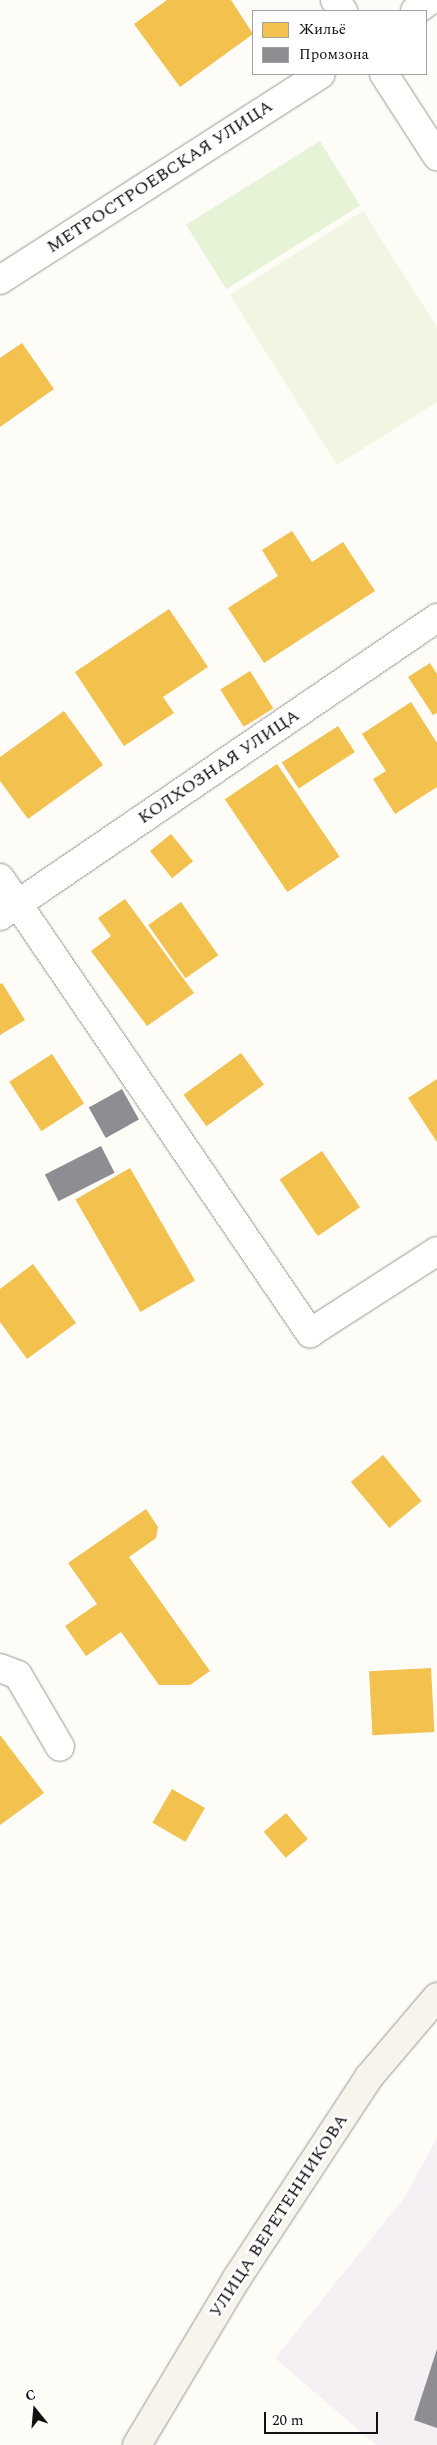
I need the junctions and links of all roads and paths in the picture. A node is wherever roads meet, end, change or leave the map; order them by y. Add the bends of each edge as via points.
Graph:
1 (431, 0) edge
2 (416, 10) edge
3 (319, 75) edge
4 (385, 75) edge
5 (437, 156) edge
6 (0, 280) edge
7 (437, 618) edge
8 (0, 878) edge
9 (9, 910) edge
10 (437, 1251) edge
11 (0, 1668) edge
12 (60, 1748) dead end
13 (437, 1997) edge
14 (137, 2445) edge

1 - 2 street
3 - 6 street, МЕТРОСТРОЕВСКАЯ УЛИЦА
4 - 5 street
7 - 9 street, КОЛХОЗНАЯ УЛИЦА
8 - 9 street
9 - 10 street via 310,1333
11 - 12 street via 18,1675
13 - 14 main road, УЛИЦА ВЕРЕТЕННИКОВА via 369,2076 238,2278

